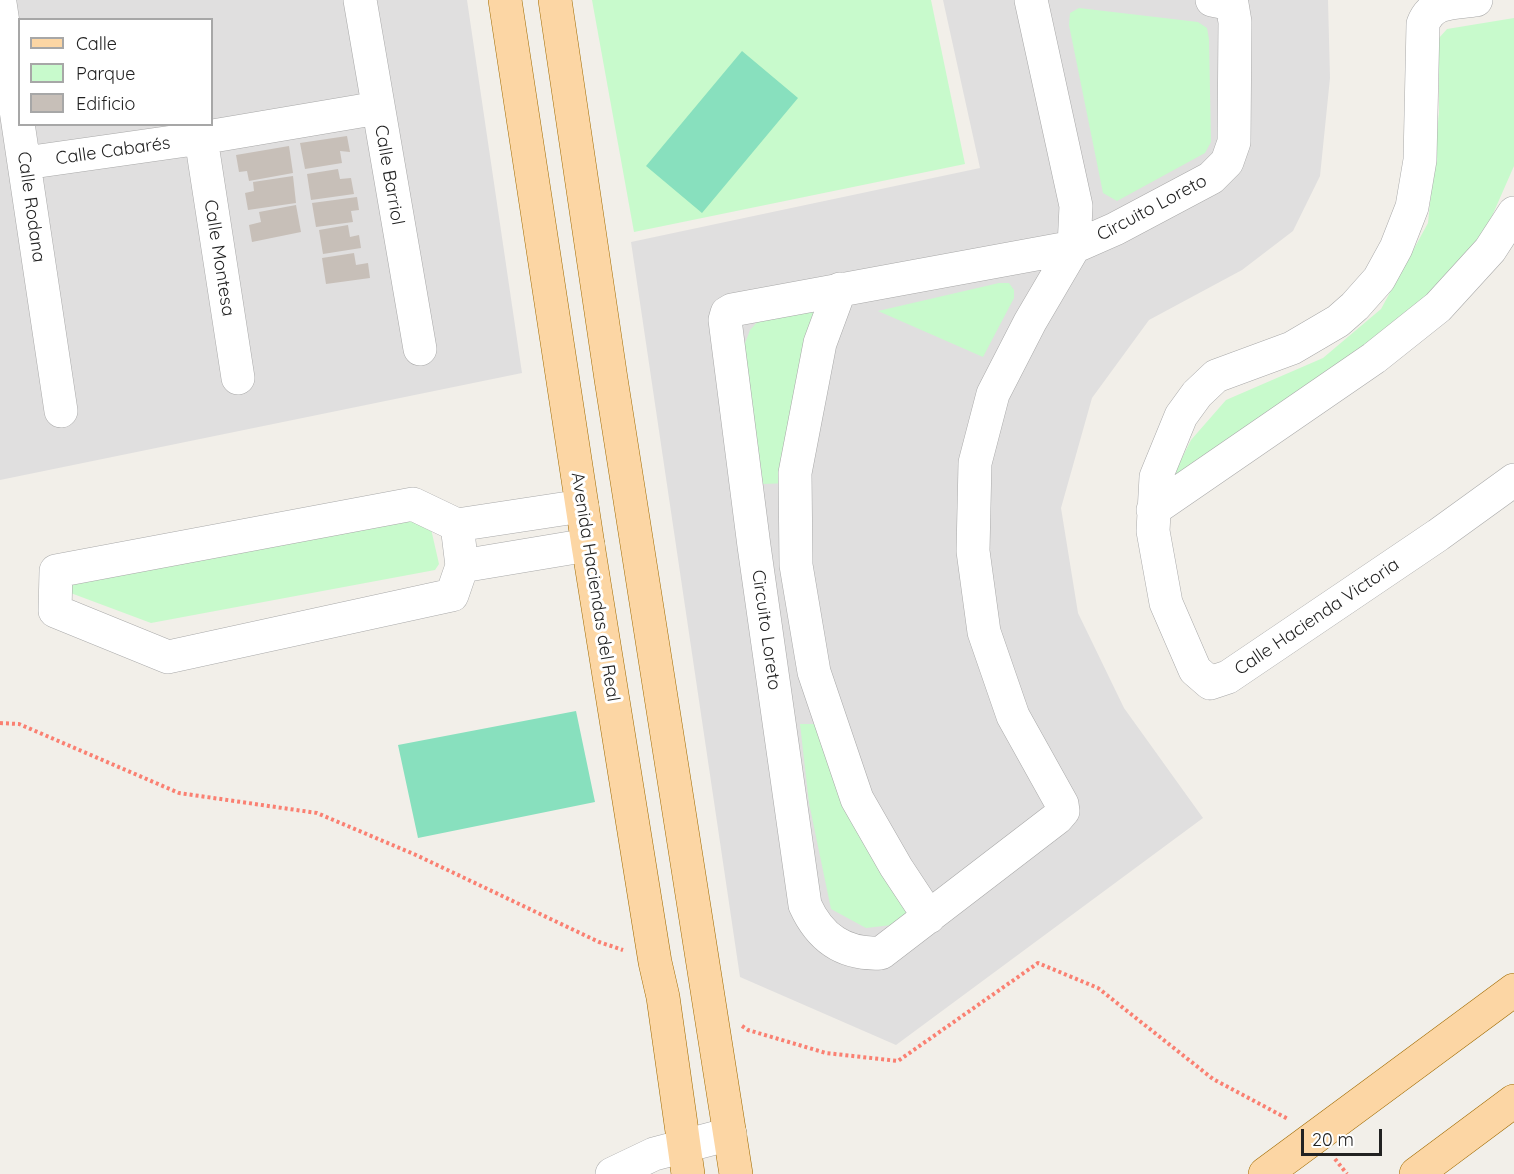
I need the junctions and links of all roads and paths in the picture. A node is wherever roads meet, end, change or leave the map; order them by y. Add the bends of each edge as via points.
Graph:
1 (360, 0) edge
2 (505, 0) edge
3 (555, 0) edge
4 (1031, 0) edge
5 (1212, 0) edge
6 (1476, 0) edge
7 (0, 3) edge
8 (378, 108) junction
9 (18, 118) edge
10 (19, 126) edge
11 (201, 138) junction
12 (25, 163) junction
13 (1514, 213) edge
14 (1074, 248) junction
15 (840, 289) junction
16 (420, 349) dead end
17 (238, 378) dead end
18 (61, 411) dead end
19 (1514, 480) edge
20 (582, 506) junction
21 (1154, 510) junction
22 (457, 525) junction
23 (588, 545) junction
24 (462, 566) junction
25 (0, 723) edge
26 (929, 917) junction
27 (655, 962) junction
28 (1514, 990) edge
29 (663, 997) junction
30 (709, 1005) junction
31 (1514, 1101) edge
32 (730, 1134) junction
33 (1313, 1139) junction
34 (686, 1160) edge
35 (612, 1174) edge
36 (736, 1174) edge
37 (1265, 1174) edge
38 (1347, 1174) edge
39 (1416, 1174) edge

1 - 8 street, Calle Barriol
2 - 20 main road, Avenida Haciendas del Real
3 - 30 main road via 610,379
4 - 14 street, Circuito Loreto via 1076,206
5 - 14 street, Circuito Loreto via 1232,4 1235,22 1234,142 1227,162 1211,178
6 - 21 street, Calle Hacienda Victoria via 1438,6 1427,13 1423,24 1420,160 1414,196 1396,248 1379,279 1338,321 1292,348 1216,376 1197,394 1181,416 1156,477
7 - 9 street, Calle Rodana
8 - 11 street, Calle Cabarés
8 - 16 street, Calle Barriol
10 - 12 street, Calle Rodana
11 - 12 street, Calle Cabarés
11 - 17 street, Calle Montesa
12 - 18 street, Calle Rodana
13 - 21 street via 1490,250 1438,307 1374,358
14 - 15 street, Circuito Loreto
14 - 26 street, Circuito Loreto via 993,394 975,463 973,551 984,632 1013,716 1063,811
15 - 26 street via 820,343 795,473 796,565 814,672 857,799
15 - 26 street, Circuito Loreto via 727,313 754,546 805,904 813,922 821,933 843,946 872,954 881,953
19 - 21 street, Calle Hacienda Victoria via 1228,677 1210,683 1195,670 1166,603 1153,531
20 - 22 street
20 - 23 main road, Avenida Haciendas del Real
22 - 24 street
22 - 24 street via 413,504 56,571 55,611 168,657 452,595
23 - 24 street
23 - 27 main road, Avenida Haciendas del Real
25 - 27 path via 19,724 179,793 317,813 599,942
27 - 29 main road, Avenida Haciendas del Real
28 - 33 main road
29 - 30 main road
29 - 34 main road, Avenida Haciendas del Real
30 - 32 main road
30 - 33 path via 748,1030 826,1053 898,1061 1038,963 1098,988 1213,1079 1284,1117
31 - 39 main road
32 - 34 street
32 - 36 main road
33 - 37 main road
33 - 38 path via 1330,1152
34 - 35 street via 654,1155

